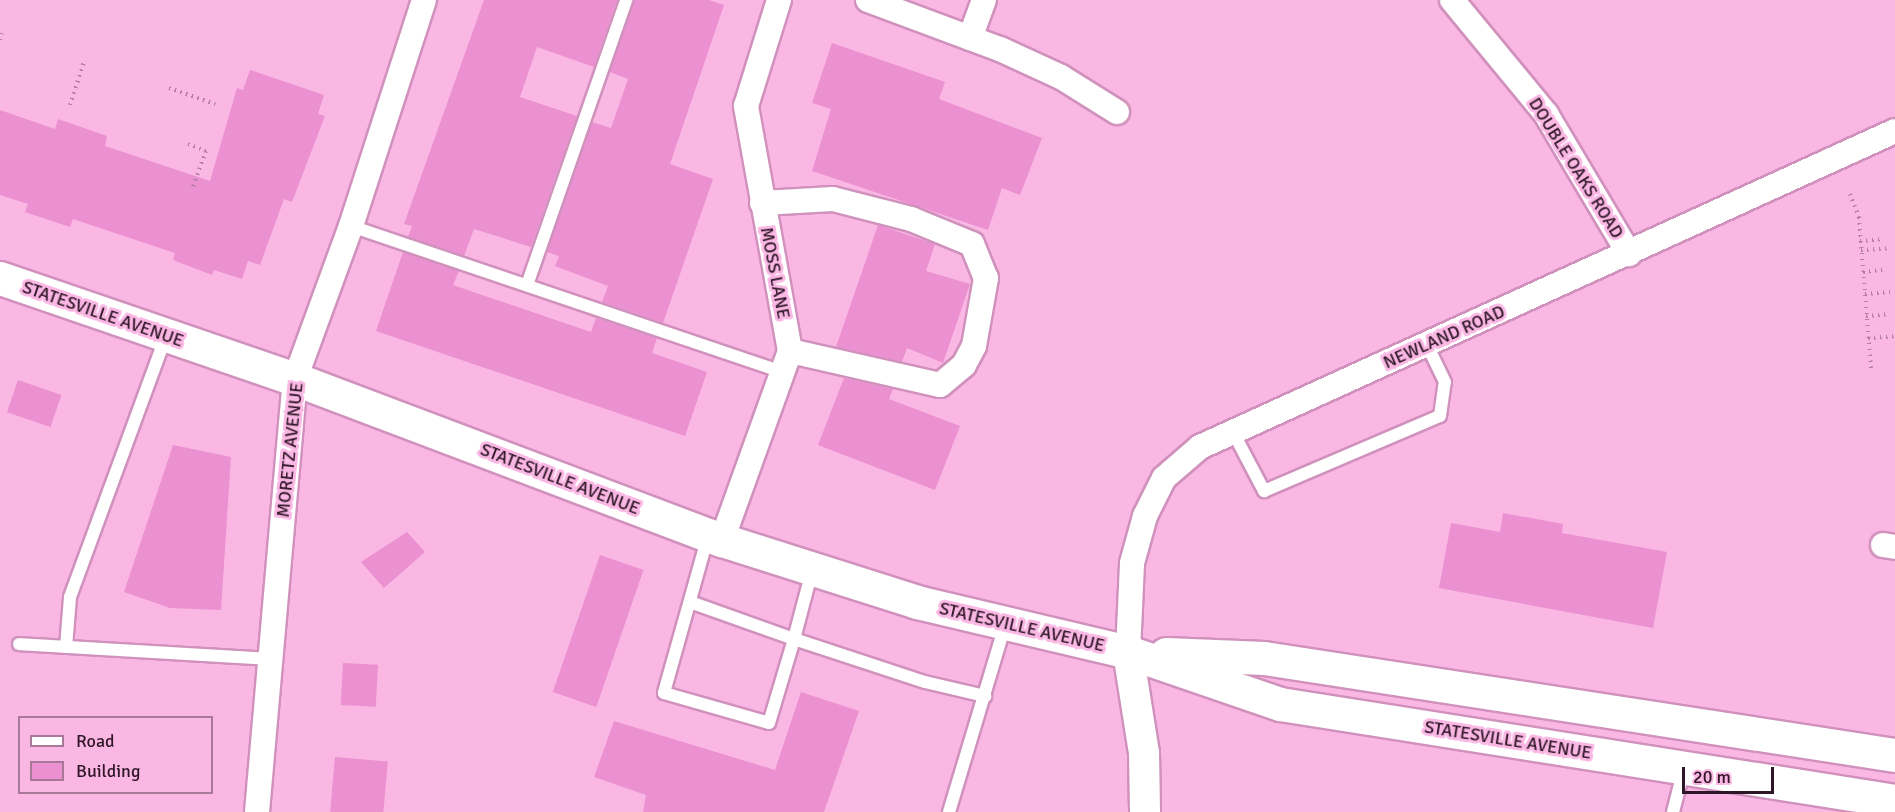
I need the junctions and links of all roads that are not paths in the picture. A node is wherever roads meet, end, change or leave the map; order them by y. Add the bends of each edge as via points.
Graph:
1 (424, 0) edge
2 (626, 0) edge
3 (779, 0) edge
4 (868, 0) edge
5 (984, 0) edge
6 (1452, 0) edge
7 (970, 38) junction
8 (1118, 112) dead end
9 (1895, 131) edge
10 (762, 202) junction
11 (351, 226) junction
12 (1629, 254) junction
13 (0, 279) edge
14 (526, 285) junction
15 (166, 335) junction
16 (1427, 345) junction
17 (787, 362) junction
18 (295, 379) junction
19 (1233, 432) junction
20 (715, 537) junction
21 (813, 570) junction
22 (690, 602) junction
23 (1005, 624) junction
24 (794, 639) junction
25 (19, 644) dead end
26 (66, 647) junction
27 (1128, 652) junction
28 (270, 659) junction
29 (985, 696) junction
30 (1895, 755) edge
31 (1684, 768) junction
32 (1895, 801) edge
33 (257, 812) edge
34 (949, 812) edge
35 (1145, 812) edge
36 (1672, 812) edge

1 - 11 street, MORETZ AVENUE
2 - 14 lane
3 - 10 street, MOSS LANE via 746,106
4 - 7 street
5 - 7 street
6 - 12 street, DOUBLE OAKS ROAD via 1546,114
7 - 8 street via 1061,77
9 - 12 street, NEWLAND ROAD
10 - 17 street, MOSS LANE
10 - 17 street via 833,199 911,219 972,244 986,278 974,346 964,365 940,385
11 - 14 lane
11 - 18 street, MORETZ AVENUE
12 - 16 street, NEWLAND ROAD
13 - 15 main road, STATESVILLE AVENUE
14 - 17 lane
15 - 18 main road, STATESVILLE AVENUE
15 - 26 lane via 70,597
16 - 19 street, NEWLAND ROAD
16 - 19 lane via 1444,382 1440,416 1264,491
17 - 20 street
18 - 20 main road, STATESVILLE AVENUE
18 - 28 street, MORETZ AVENUE
19 - 27 street, NEWLAND ROAD via 1200,447 1164,478 1152,498 1132,563
20 - 21 main road, STATESVILLE AVENUE
20 - 22 lane
21 - 23 main road, STATESVILLE AVENUE
21 - 24 lane
22 - 24 lane
22 - 24 lane via 664,693 769,723
23 - 27 main road, STATESVILLE AVENUE
23 - 29 lane
24 - 29 lane via 925,682
25 - 26 lane
26 - 28 lane
27 - 30 main road, STATESVILLE AVENUE via 1264,658
27 - 31 main road, STATESVILLE AVENUE via 1280,704
27 - 35 street via 1144,753
28 - 33 street, MORETZ AVENUE
29 - 34 lane
31 - 32 main road, STATESVILLE AVENUE
31 - 36 lane

